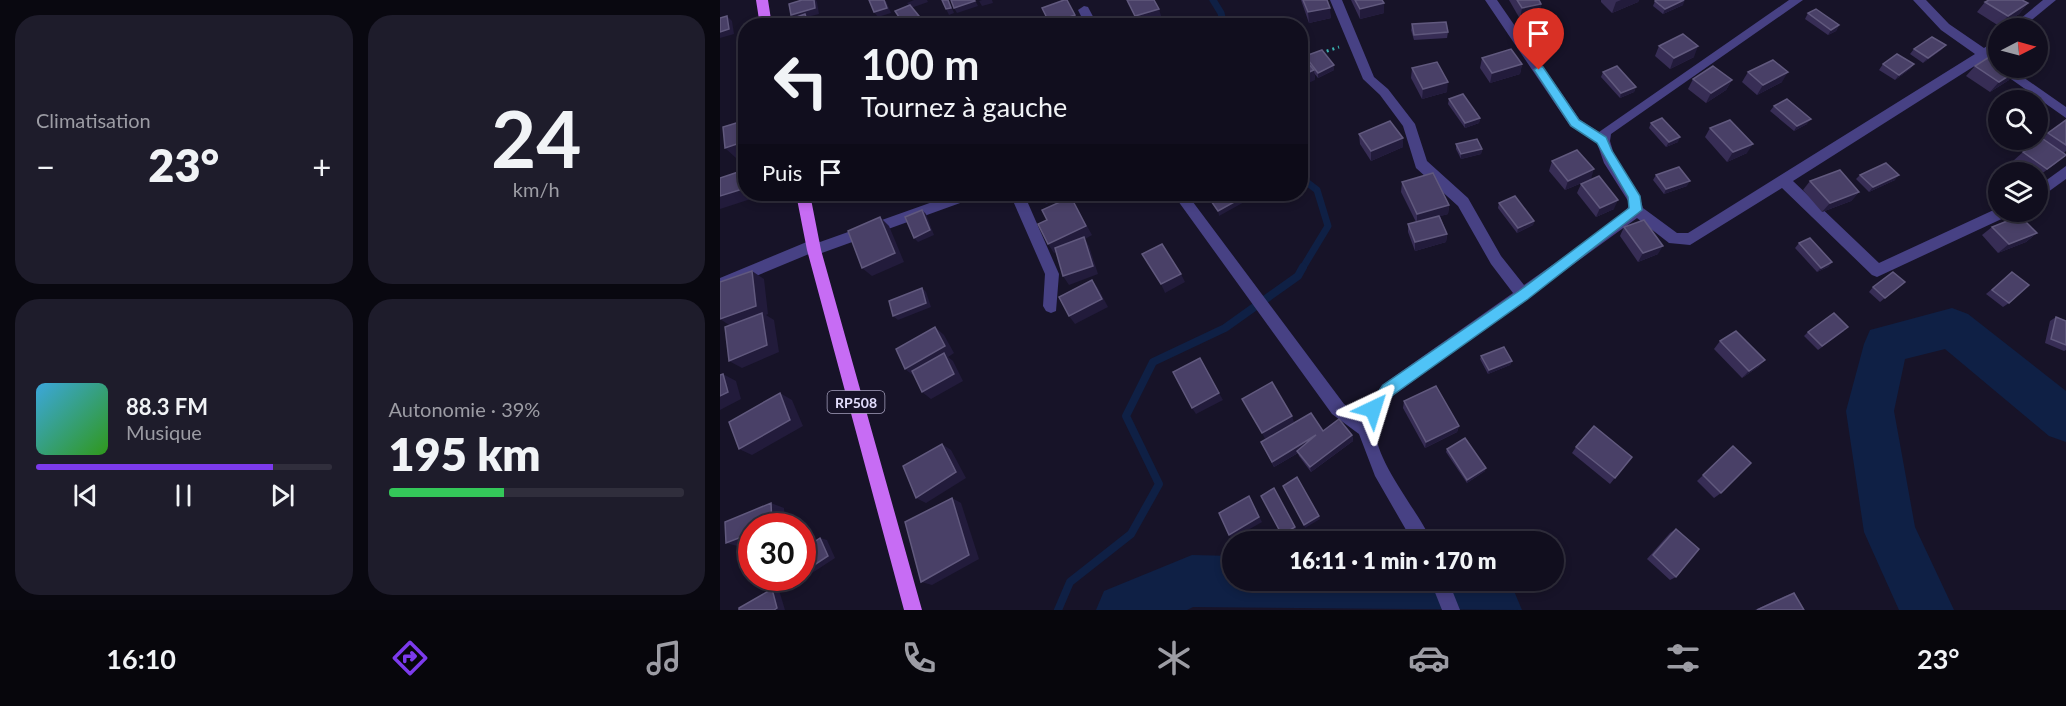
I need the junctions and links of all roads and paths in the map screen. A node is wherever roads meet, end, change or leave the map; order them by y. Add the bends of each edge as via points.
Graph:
1 (762, 0) edge
2 (1336, 0) edge
3 (1491, 0) edge
4 (1919, 0) edge
5 (2050, 0) edge
6 (1794, 1) edge
7 (1084, 10) dead end
8 (765, 18) edge
9 (1088, 18) edge
10 (2028, 18) edge
11 (1354, 42) junction
12 (1988, 51) edge
13 (1320, 54) edge
14 (1984, 54) junction
15 (1988, 57) edge
16 (2016, 78) edge
17 (2066, 113) edge
18 (1602, 140) junction
19 (2066, 171) edge
20 (1782, 179) junction
21 (2048, 186) edge
22 (804, 201) edge
23 (949, 201) edge
24 (1020, 201) edge
25 (1185, 201) edge
26 (1636, 210) junction
27 (1988, 219) edge
28 (814, 247) junction
29 (720, 285) edge
30 (1523, 295) junction
31 (1051, 306) dead end
32 (1367, 430) junction
33 (1417, 531) edge
34 (1443, 591) edge
35 (913, 610) edge
36 (1451, 610) edge

1 - 8 main road
2 - 11 street
3 - 18 street via 1575,123
4 - 14 street via 1945,27
5 - 10 street
6 - 18 street via 1611,126
7 - 9 street
11 - 13 path
11 - 30 street via 1369,79 1410,124 1421,164 1463,202 1496,260
12 - 14 street
14 - 15 street
14 - 20 street
16 - 17 street
18 - 26 street via 1634,196
19 - 21 street
20 - 26 street via 1682,241
20 - 27 street via 1877,271
22 - 28 main road, RP508
23 - 28 street
24 - 31 street via 1052,274
25 - 32 street via 1338,409
26 - 30 street
28 - 29 street
28 - 35 main road, RP508
30 - 32 street via 1388,390 1373,409
32 - 33 street via 1370,448
34 - 36 street

